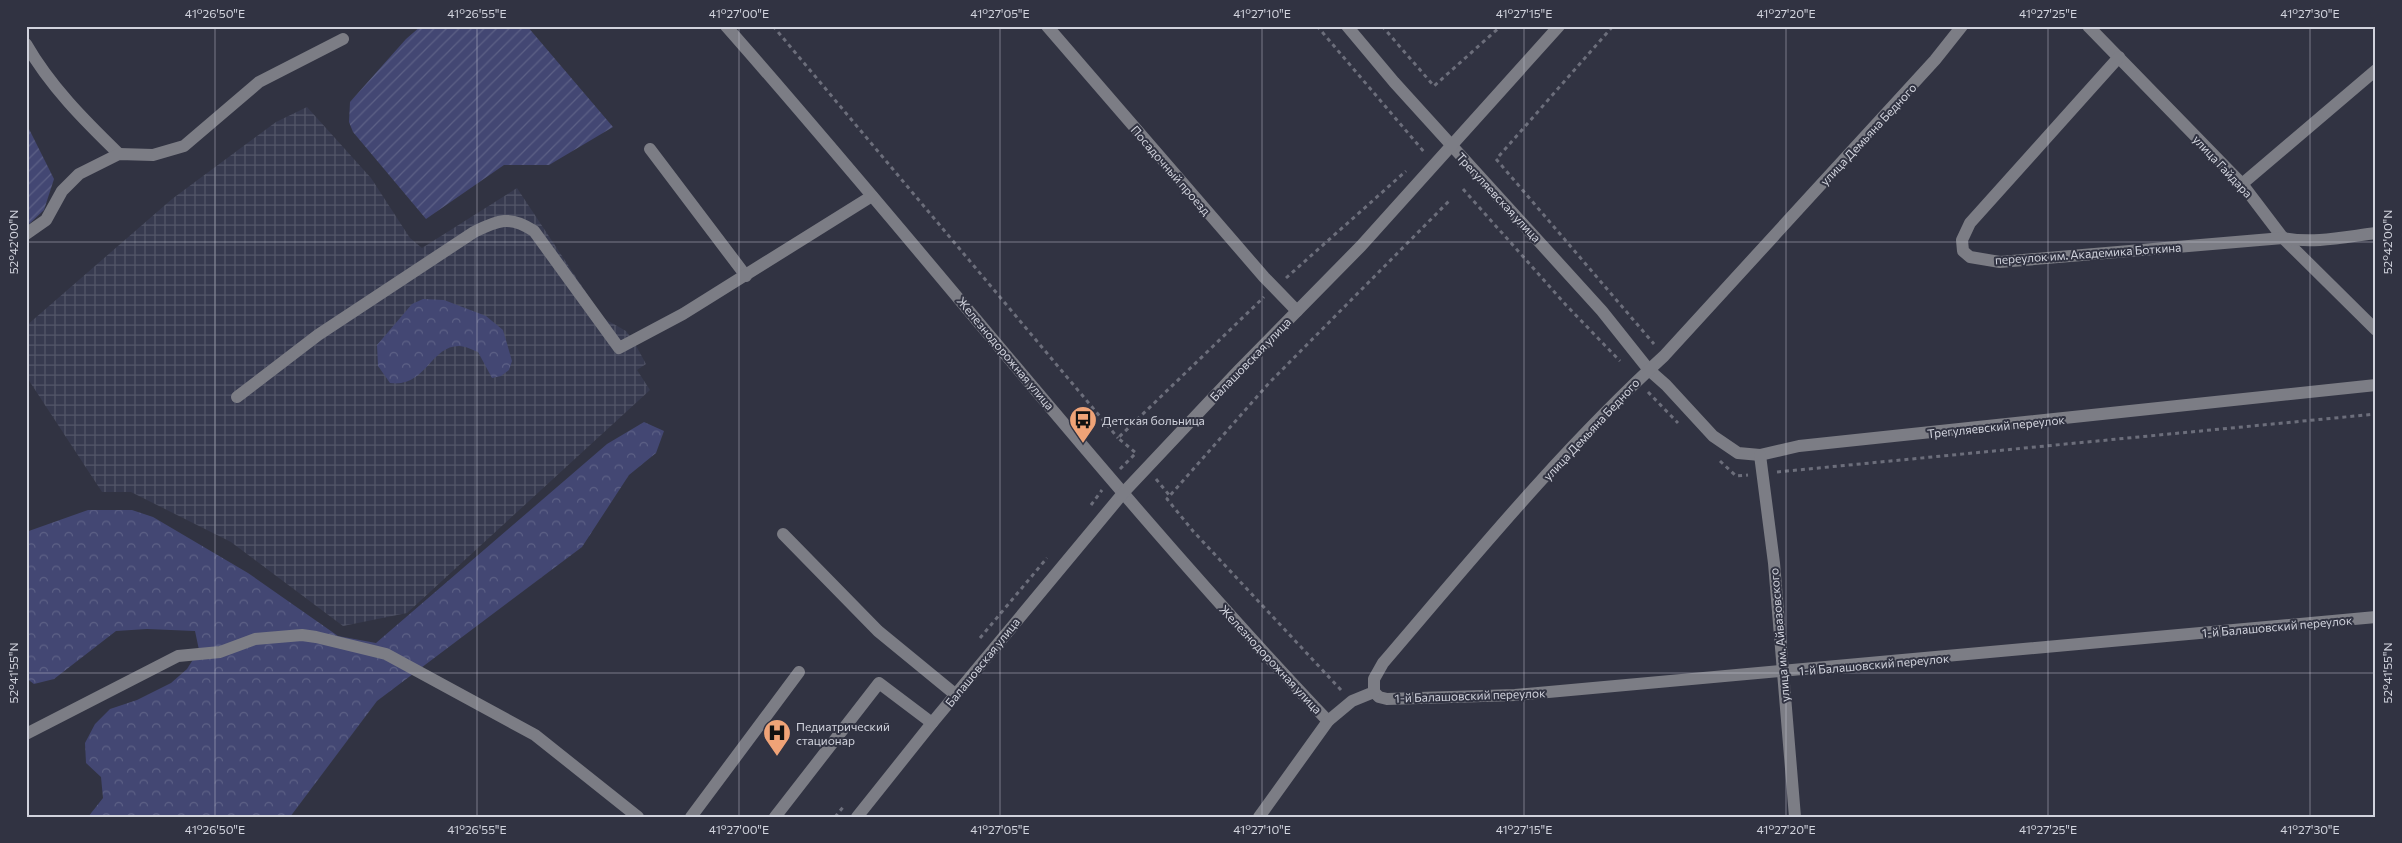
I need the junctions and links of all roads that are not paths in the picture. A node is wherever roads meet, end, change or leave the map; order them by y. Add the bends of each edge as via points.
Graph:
1 (726, 26) edge
2 (1047, 26) edge
3 (1347, 26) edge
4 (1559, 26) edge
5 (1962, 26) edge
6 (2088, 26) edge
7 (343, 39) dead end
8 (26, 44) edge
9 (2119, 57) junction
10 (2376, 70) edge
11 (1452, 146) junction
12 (650, 148) dead end
13 (119, 154) junction
14 (2242, 184) junction
15 (872, 196) junction
16 (2376, 233) edge
17 (26, 234) edge
18 (2283, 238) junction
19 (746, 276) junction
20 (1297, 311) junction
21 (2376, 330) edge
22 (1649, 370) junction
23 (2376, 386) edge
24 (237, 396) dead end
25 (1760, 455) junction
26 (1124, 492) junction
27 (783, 534) dead end
28 (2376, 617) edge
29 (799, 672) dead end
30 (1782, 672) junction
31 (1374, 692) junction
32 (956, 695) junction
33 (1328, 721) junction
34 (932, 723) junction
35 (26, 734) edge
36 (638, 817) edge
37 (691, 817) edge
38 (775, 817) edge
39 (857, 817) edge
40 (1259, 817) edge
41 (1796, 817) edge

1 - 15 street, Железнодорожная улица
2 - 20 street, Посадочный проезд
3 - 11 street, Трегуляевская улица
4 - 11 street, Балашовская улица
5 - 22 street, улица Демьяна Бедного via 1936,60
6 - 9 street, улица Гайдара
7 - 13 street via 259,82 184,146 152,155
8 - 13 street via 40,68 82,119
9 - 14 street, улица Гайдара
9 - 18 street, переулок им. Академика Боткина via 1970,223 1962,240 1963,251 1976,258 2000,262
10 - 14 street
11 - 20 street, Балашовская улица
11 - 22 street, Трегуляевская улица via 1602,311
12 - 19 street
13 - 17 street via 79,174 62,191 46,220
14 - 18 street, улица Гайдара
15 - 19 street
15 - 26 street, Железнодорожная улица
16 - 18 street, переулок им. Академика Боткина via 2301,242
18 - 21 street, улица Гайдара
19 - 24 street via 619,348 534,231 510,220 491,224 318,335
20 - 26 street, Балашовская улица
22 - 25 street, Трегуляевский переулок via 1725,446 1738,453
22 - 31 street, улица Демьяна Бедного via 1477,553 1383,662 1374,679
23 - 25 street, Трегуляевский переулок via 1808,445
25 - 30 street, улица им. Айвазовского via 1774,563
26 - 32 street, Балашовская улица
26 - 33 street, Железнодорожная улица via 1220,605
27 - 32 street via 878,630
28 - 30 street, 1-й Балашовский переулок
29 - 37 street
30 - 31 street, 1-й Балашовский переулок via 1515,695 1387,698
30 - 41 street, улица им. Айвазовского
31 - 33 street via 1352,701
32 - 34 street, Балашовская улица
33 - 40 street
34 - 38 street via 879,683
34 - 39 street, Балашовская улица
35 - 36 street via 178,656 220,652 254,639 302,635 386,654 535,735

